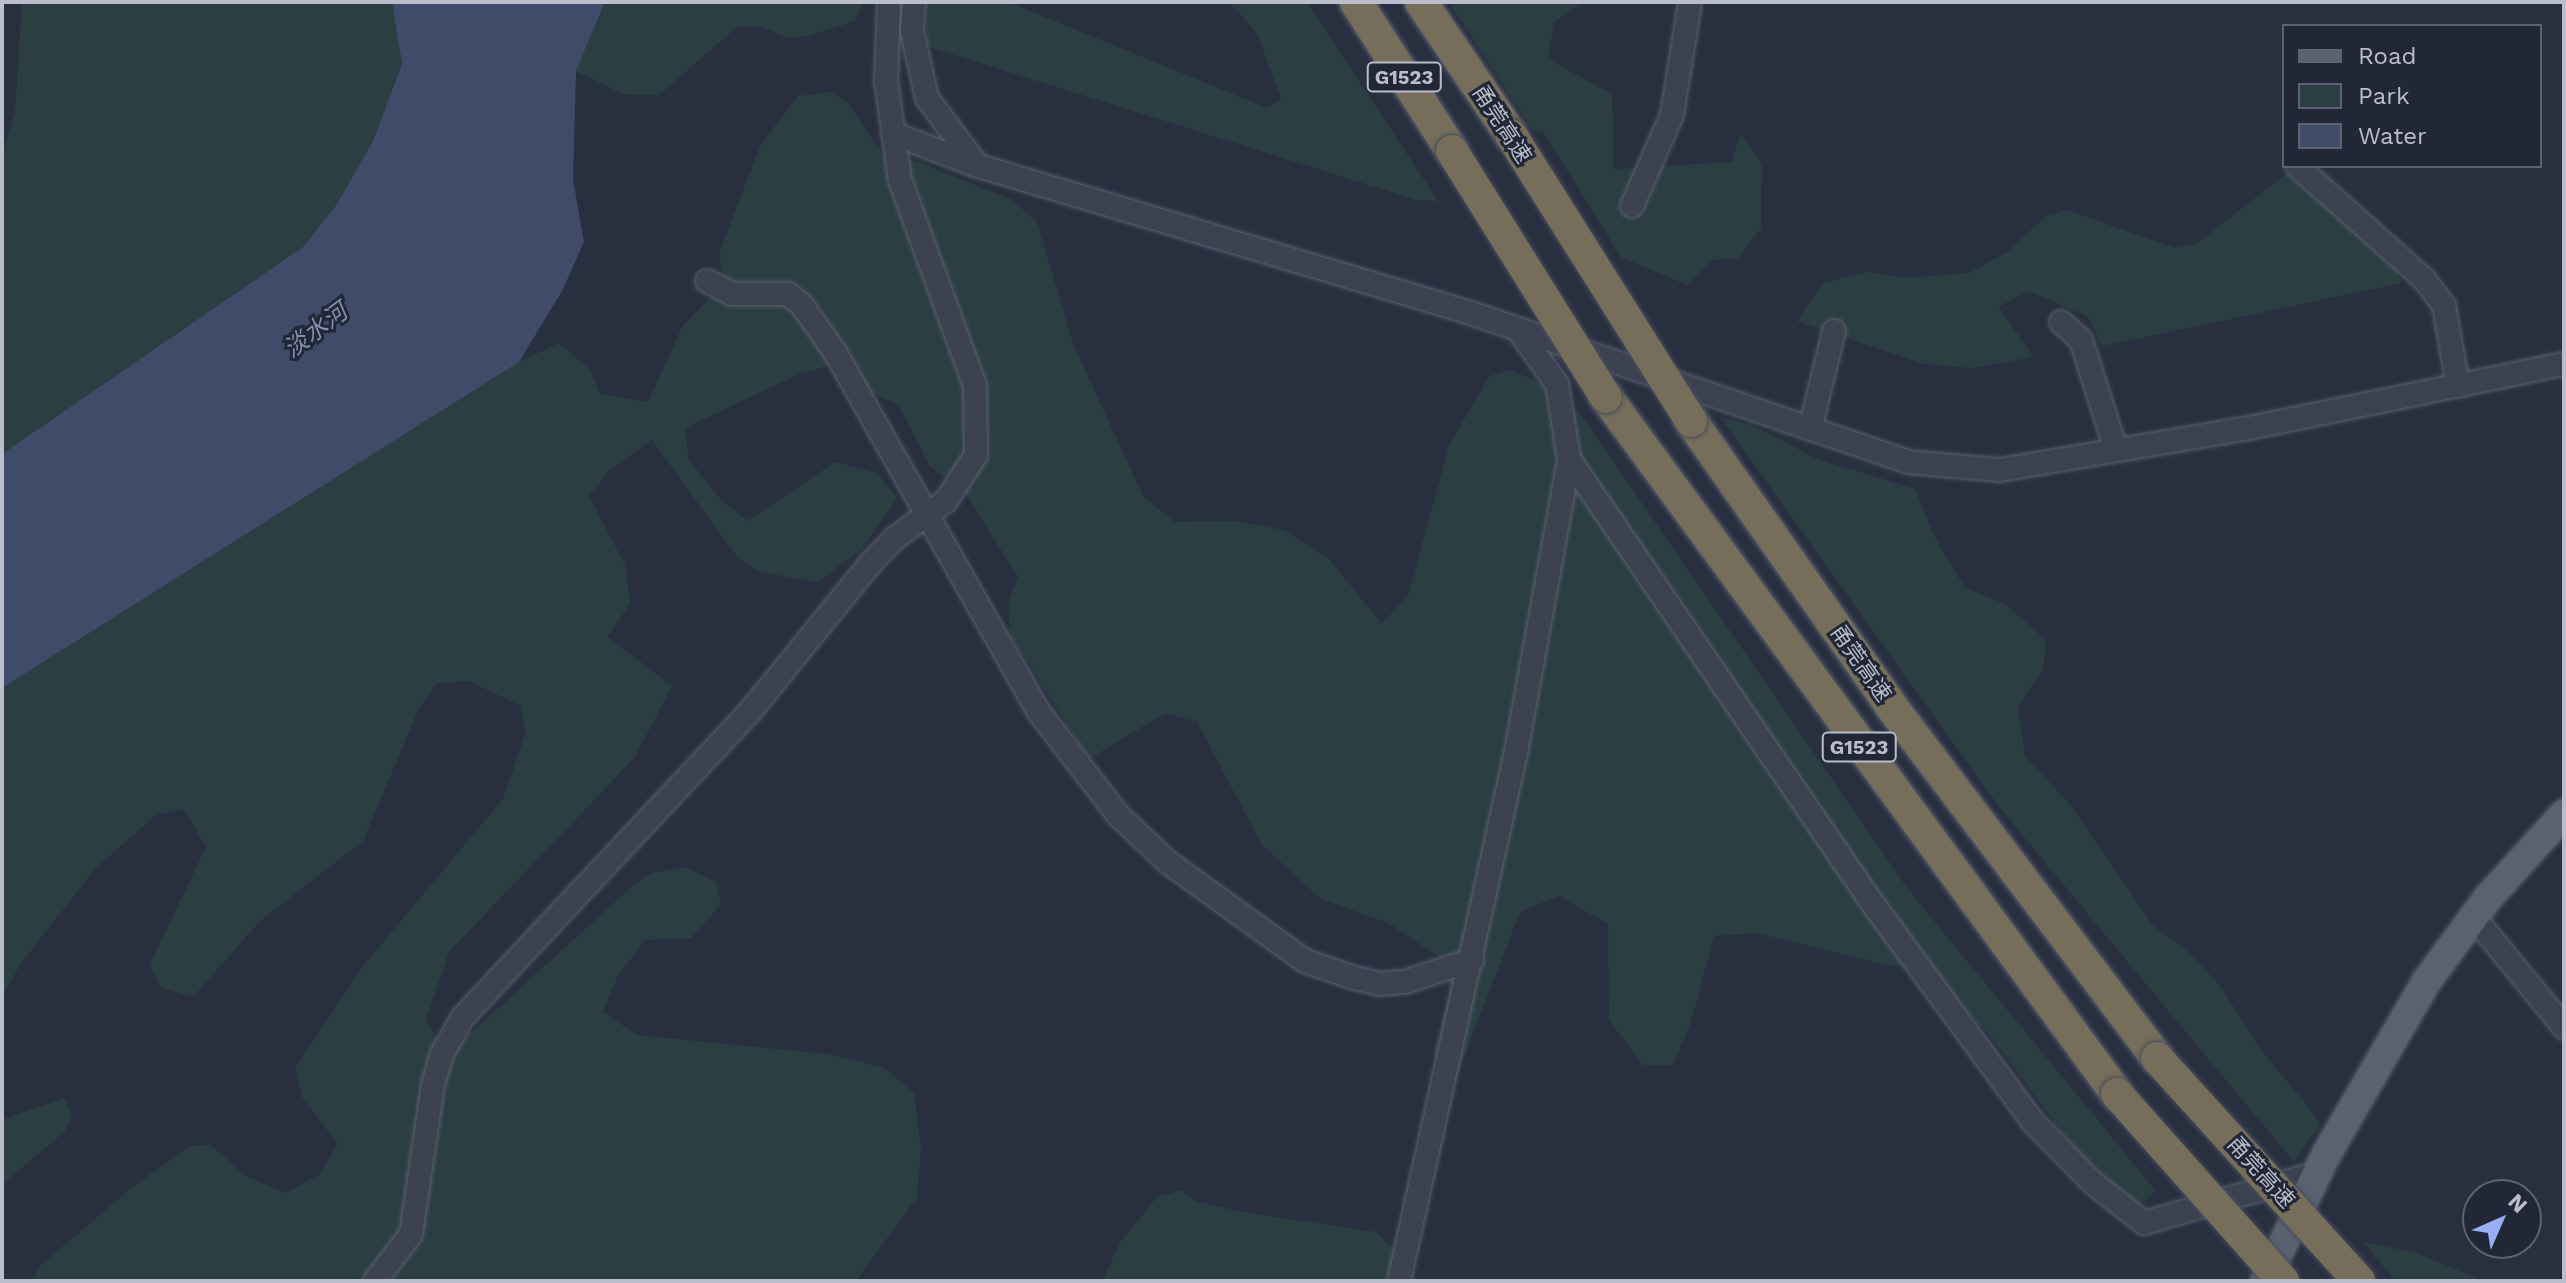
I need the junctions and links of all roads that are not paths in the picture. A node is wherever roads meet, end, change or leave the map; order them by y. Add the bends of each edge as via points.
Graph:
1 (889, 2) edge
2 (914, 2) edge
3 (1356, 2) edge
4 (1421, 2) edge
5 (1690, 2) edge
6 (897, 135) junction
7 (977, 165) junction
8 (2299, 168) edge
9 (1632, 206) dead end
10 (707, 281) dead end
11 (2061, 322) dead end
12 (1517, 329) junction
13 (1834, 331) dead end
14 (2564, 364) edge
15 (2458, 386) junction
16 (1810, 429) junction
17 (2116, 450) junction
18 (1569, 459) junction
19 (928, 513) junction
20 (2564, 814) edge
21 (2473, 916) junction
22 (1472, 960) junction
23 (2564, 1027) edge
24 (2317, 1173) junction
25 (375, 1281) edge
26 (1399, 1281) edge
27 (2265, 1281) edge
28 (2283, 1281) edge
29 (2359, 1281) edge

1 - 6 street via 886,81
2 - 7 street via 912,31 927,98
3 - 28 highway, G1523, bridge via 1606,397 2117,1094
4 - 29 highway, 甬莞高速 / G1523, bridge via 1691,421 1891,706 2157,1058
5 - 9 street via 1672,115
6 - 7 street
6 - 19 street via 900,180 975,386 979,431 964,477
7 - 12 street
8 - 15 street via 2424,279 2444,306
10 - 19 street via 732,294 788,294 801,304 835,352
11 - 17 street via 2081,340
12 - 16 street
12 - 18 street via 1557,384
13 - 16 street
14 - 15 street
15 - 17 street
16 - 17 street via 1908,462 2000,470
18 - 22 street
18 - 24 street via 1870,900 2033,1122 2093,1183 2144,1223
19 - 22 street via 1038,711 1119,816 1169,863 1305,961 1354,978 1405,982
19 - 25 street via 870,564 753,708 463,1017 442,1054 433,1085 411,1234
20 - 21 main road
21 - 23 street
21 - 24 main road via 2405,1016
22 - 26 street
24 - 27 main road

